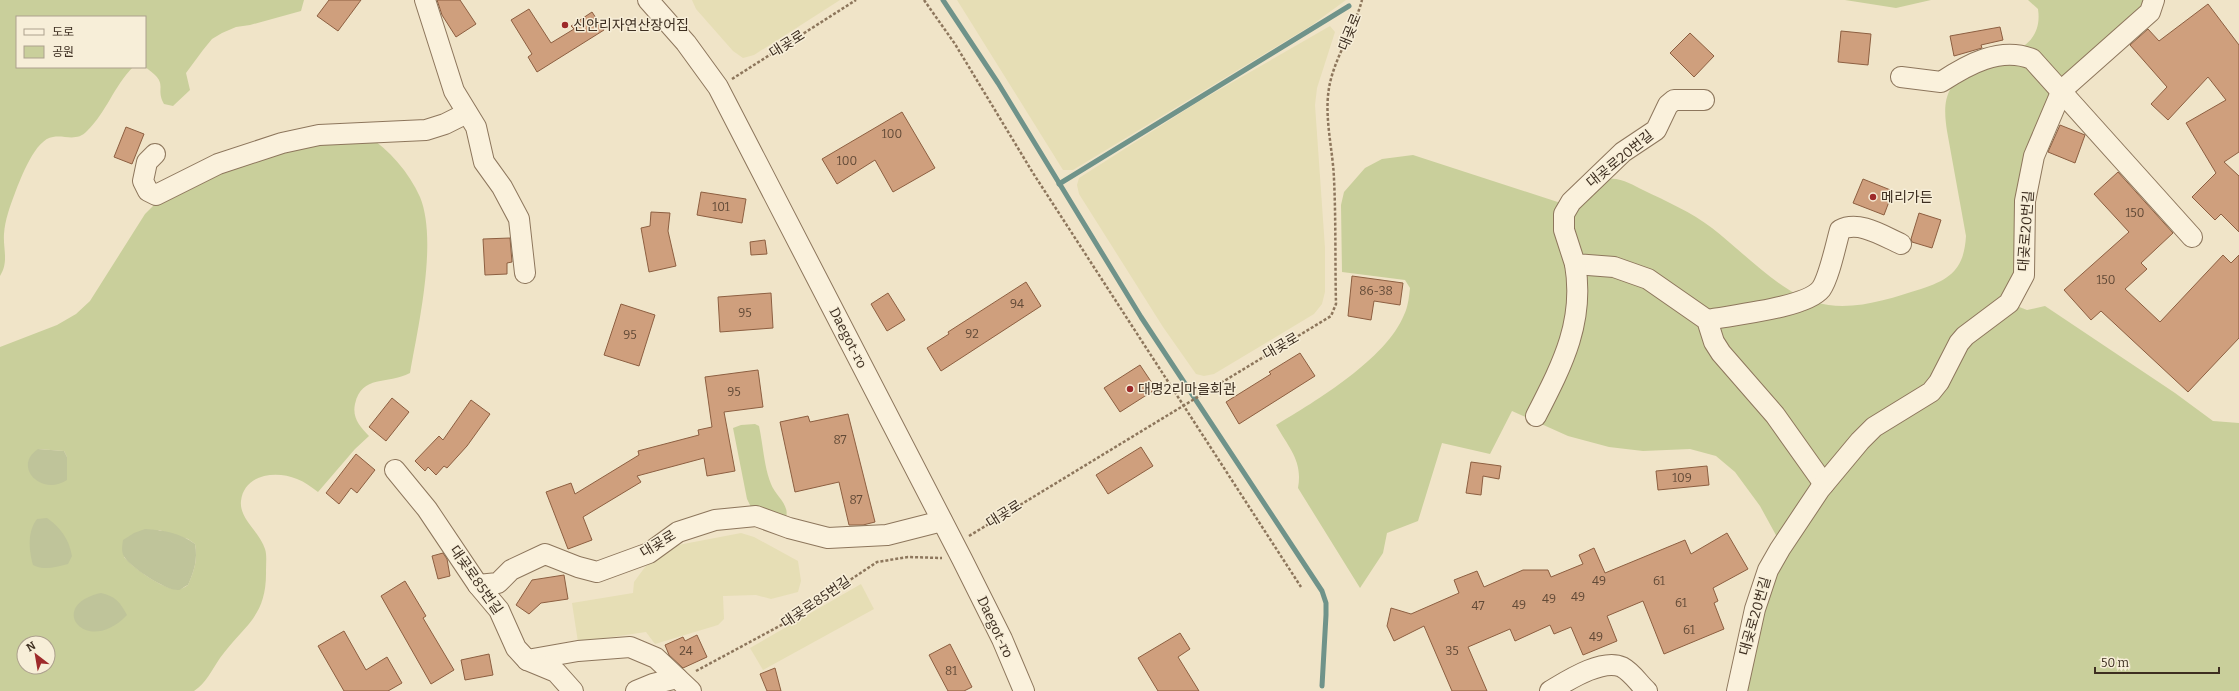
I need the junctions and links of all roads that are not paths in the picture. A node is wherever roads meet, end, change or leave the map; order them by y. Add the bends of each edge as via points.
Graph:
1 (425, 0) edge
2 (648, 0) edge
3 (2154, 0) edge
4 (1901, 77) dead end
5 (2062, 90) junction
6 (1704, 100) dead end
7 (467, 113) junction
8 (155, 154) dead end
9 (2192, 237) dead end
10 (1901, 244) dead end
11 (1575, 264) junction
12 (525, 273) dead end
13 (1707, 320) junction
14 (1536, 416) dead end
15 (395, 470) dead end
16 (1824, 484) junction
17 (942, 521) junction
18 (478, 585) junction
19 (527, 660) junction
20 (684, 684) edge
21 (573, 691) edge
22 (636, 691) edge
23 (1024, 691) edge
24 (1550, 691) edge
25 (1648, 691) edge
26 (1737, 691) edge

1 - 7 street via 454,90
2 - 17 street, Daegot-ro via 686,43 718,87
3 - 5 street, 대곶로20번길 via 2150,12
4 - 5 street via 1941,82 1962,68 1991,57 2006,53 2021,54 2032,59
5 - 9 street
5 - 16 street, 대곶로20번길 via 2034,156 2025,201 2024,275 2009,303 1965,336 1931,392 1874,427
6 - 11 street, 대곶로20번길 via 1674,100 1668,105 1656,130 1618,157 1571,202 1564,214 1564,230
7 - 8 street via 426,130 319,135 282,143 218,164 156,195 148,192 143,181 147,162
7 - 12 street via 476,127 484,162 502,187 519,219
10 - 13 street via 1861,227 1847,226 1840,230 1821,288 1810,297 1796,304
11 - 13 street via 1614,266 1648,279
11 - 14 street via 1578,300 1572,336 1557,376
13 - 16 street via 1714,342 1721,353 1775,415
15 - 18 street, 대곶로85번길 via 427,509
16 - 26 street, 대곶로20번길 via 1768,570 1749,630
17 - 18 street, 대곶로 via 887,535 828,538 756,516 716,520 678,532 649,553 597,572 545,554 511,570 498,583
17 - 23 street, Daegot-ro via 1002,639
18 - 19 street, 대곶로85번길 via 499,610 516,648
19 - 20 street via 578,651 630,647 656,658
19 - 21 street via 556,672
20 - 22 street
24 - 25 street via 1601,666 1621,667 1630,672

